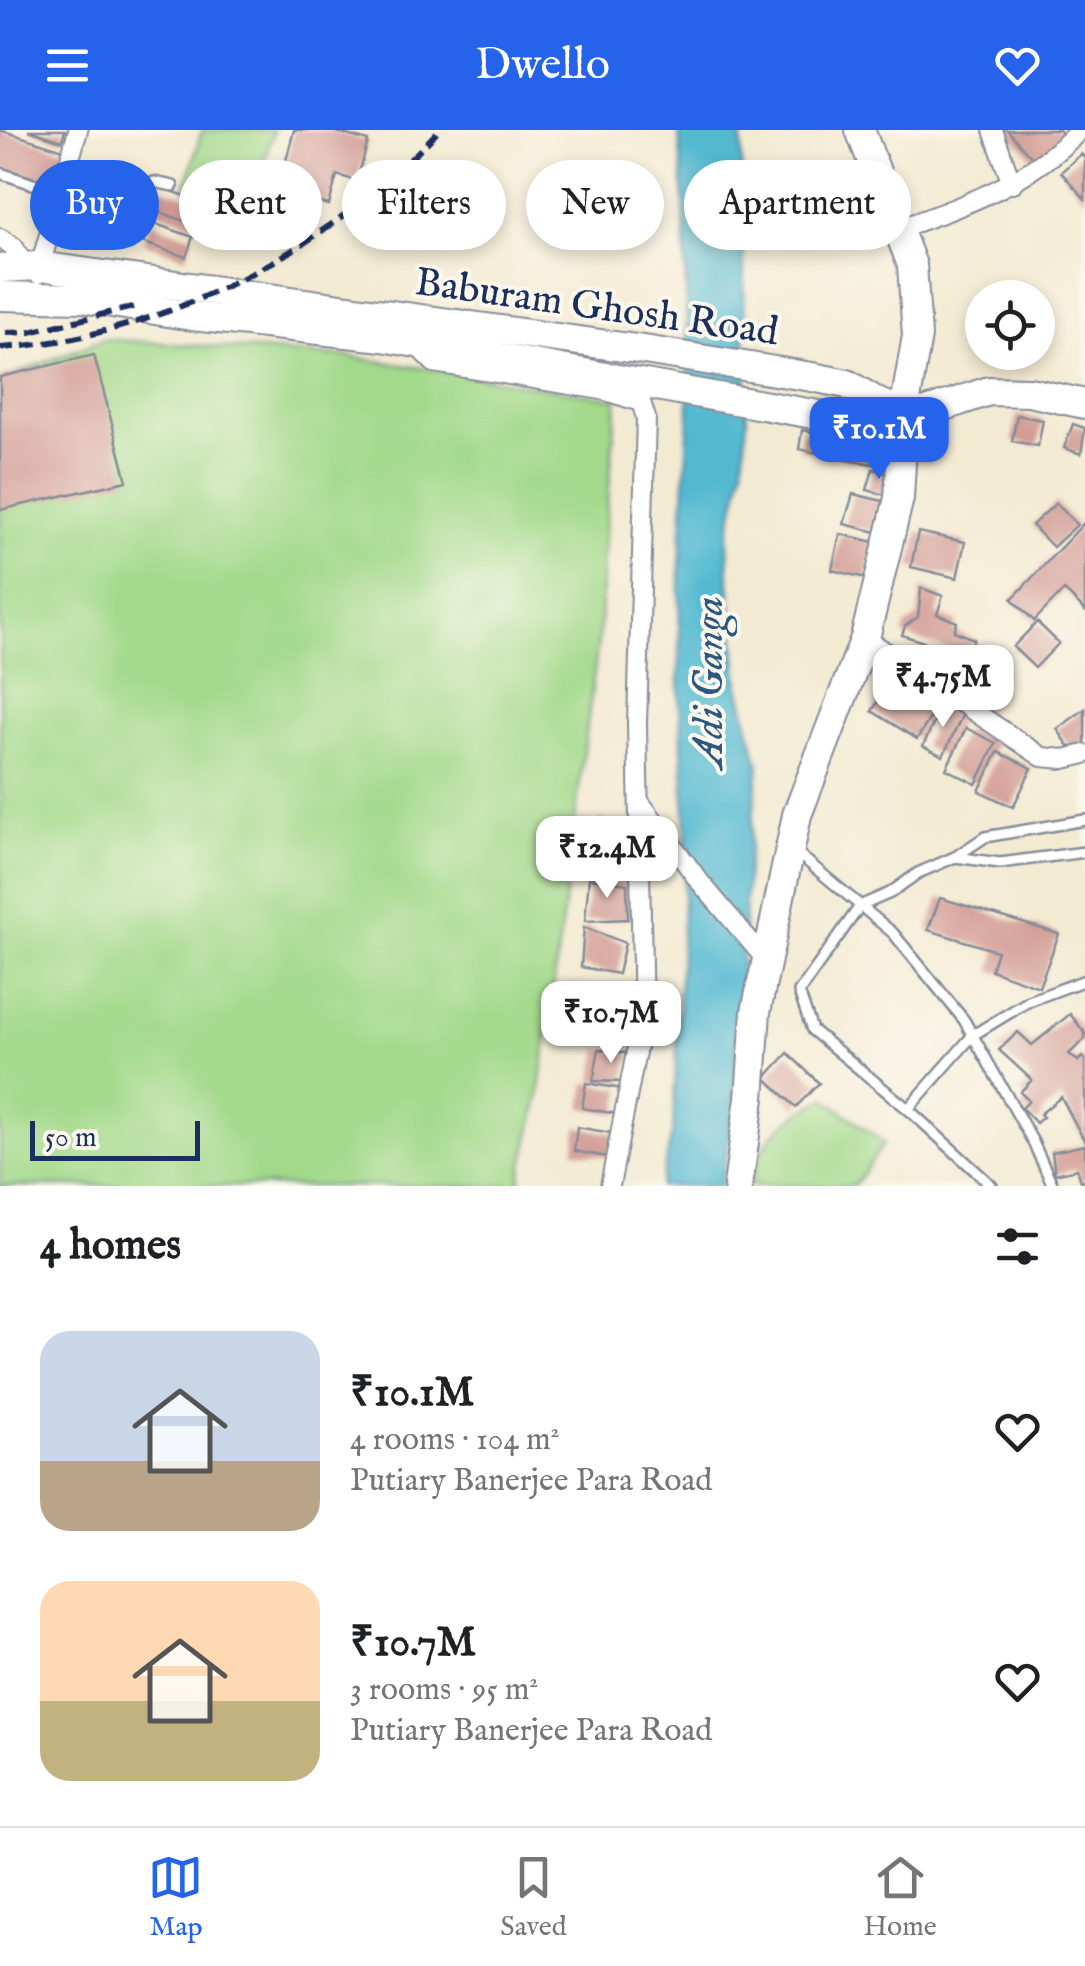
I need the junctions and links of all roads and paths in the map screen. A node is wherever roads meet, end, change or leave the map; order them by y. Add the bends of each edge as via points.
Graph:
1 (78, 130) edge
2 (860, 130) edge
3 (993, 130) edge
4 (1080, 130) edge
5 (72, 160) edge
6 (872, 160) edge
7 (0, 173) edge
8 (30, 183) edge
9 (159, 183) edge
10 (1012, 184) junction
11 (174, 186) dead end
12 (911, 224) edge
13 (0, 238) edge
14 (35, 250) edge
15 (906, 250) edge
16 (25, 274) edge
17 (0, 296) edge
18 (428, 336) junction
19 (1085, 404) edge
20 (892, 408) junction
21 (866, 638) junction
22 (1085, 754) edge
23 (639, 801) junction
24 (1084, 823) edge
25 (790, 847) junction
26 (1085, 852) edge
27 (956, 857) junction
28 (860, 906) junction
29 (767, 960) junction
30 (1085, 980) edge
31 (973, 1035) junction
32 (908, 1108) junction
33 (610, 1186) edge
34 (738, 1186) edge
35 (992, 1186) edge
36 (1052, 1186) edge

1 - 5 street
2 - 6 main road
3 - 10 street
4 - 10 street
7 - 8 lane
9 - 11 lane
10 - 12 street
13 - 16 street via 14,247
14 - 16 street
15 - 20 main road via 917,336
16 - 17 main road, Baburam Ghosh Road
16 - 18 main road, Baburam Ghosh Road via 274,301
18 - 20 main road, Baburam Ghosh Road via 812,377 847,384
18 - 20 main road, Baburam Ghosh Road via 801,413 841,419
18 - 23 street via 434,363 641,402 646,418
19 - 20 main road via 989,391 924,414
20 - 21 main road via 899,498
21 - 22 street via 1042,758
21 - 25 main road
23 - 29 street
23 - 33 street via 643,1016
24 - 27 lane via 985,836
25 - 28 lane
25 - 29 main road
26 - 27 lane via 1000,863
27 - 28 lane
28 - 31 lane via 892,933
28 - 32 lane via 799,992 812,1030
29 - 34 main road
30 - 31 lane via 1029,1001
31 - 32 lane
31 - 36 lane
32 - 35 lane

